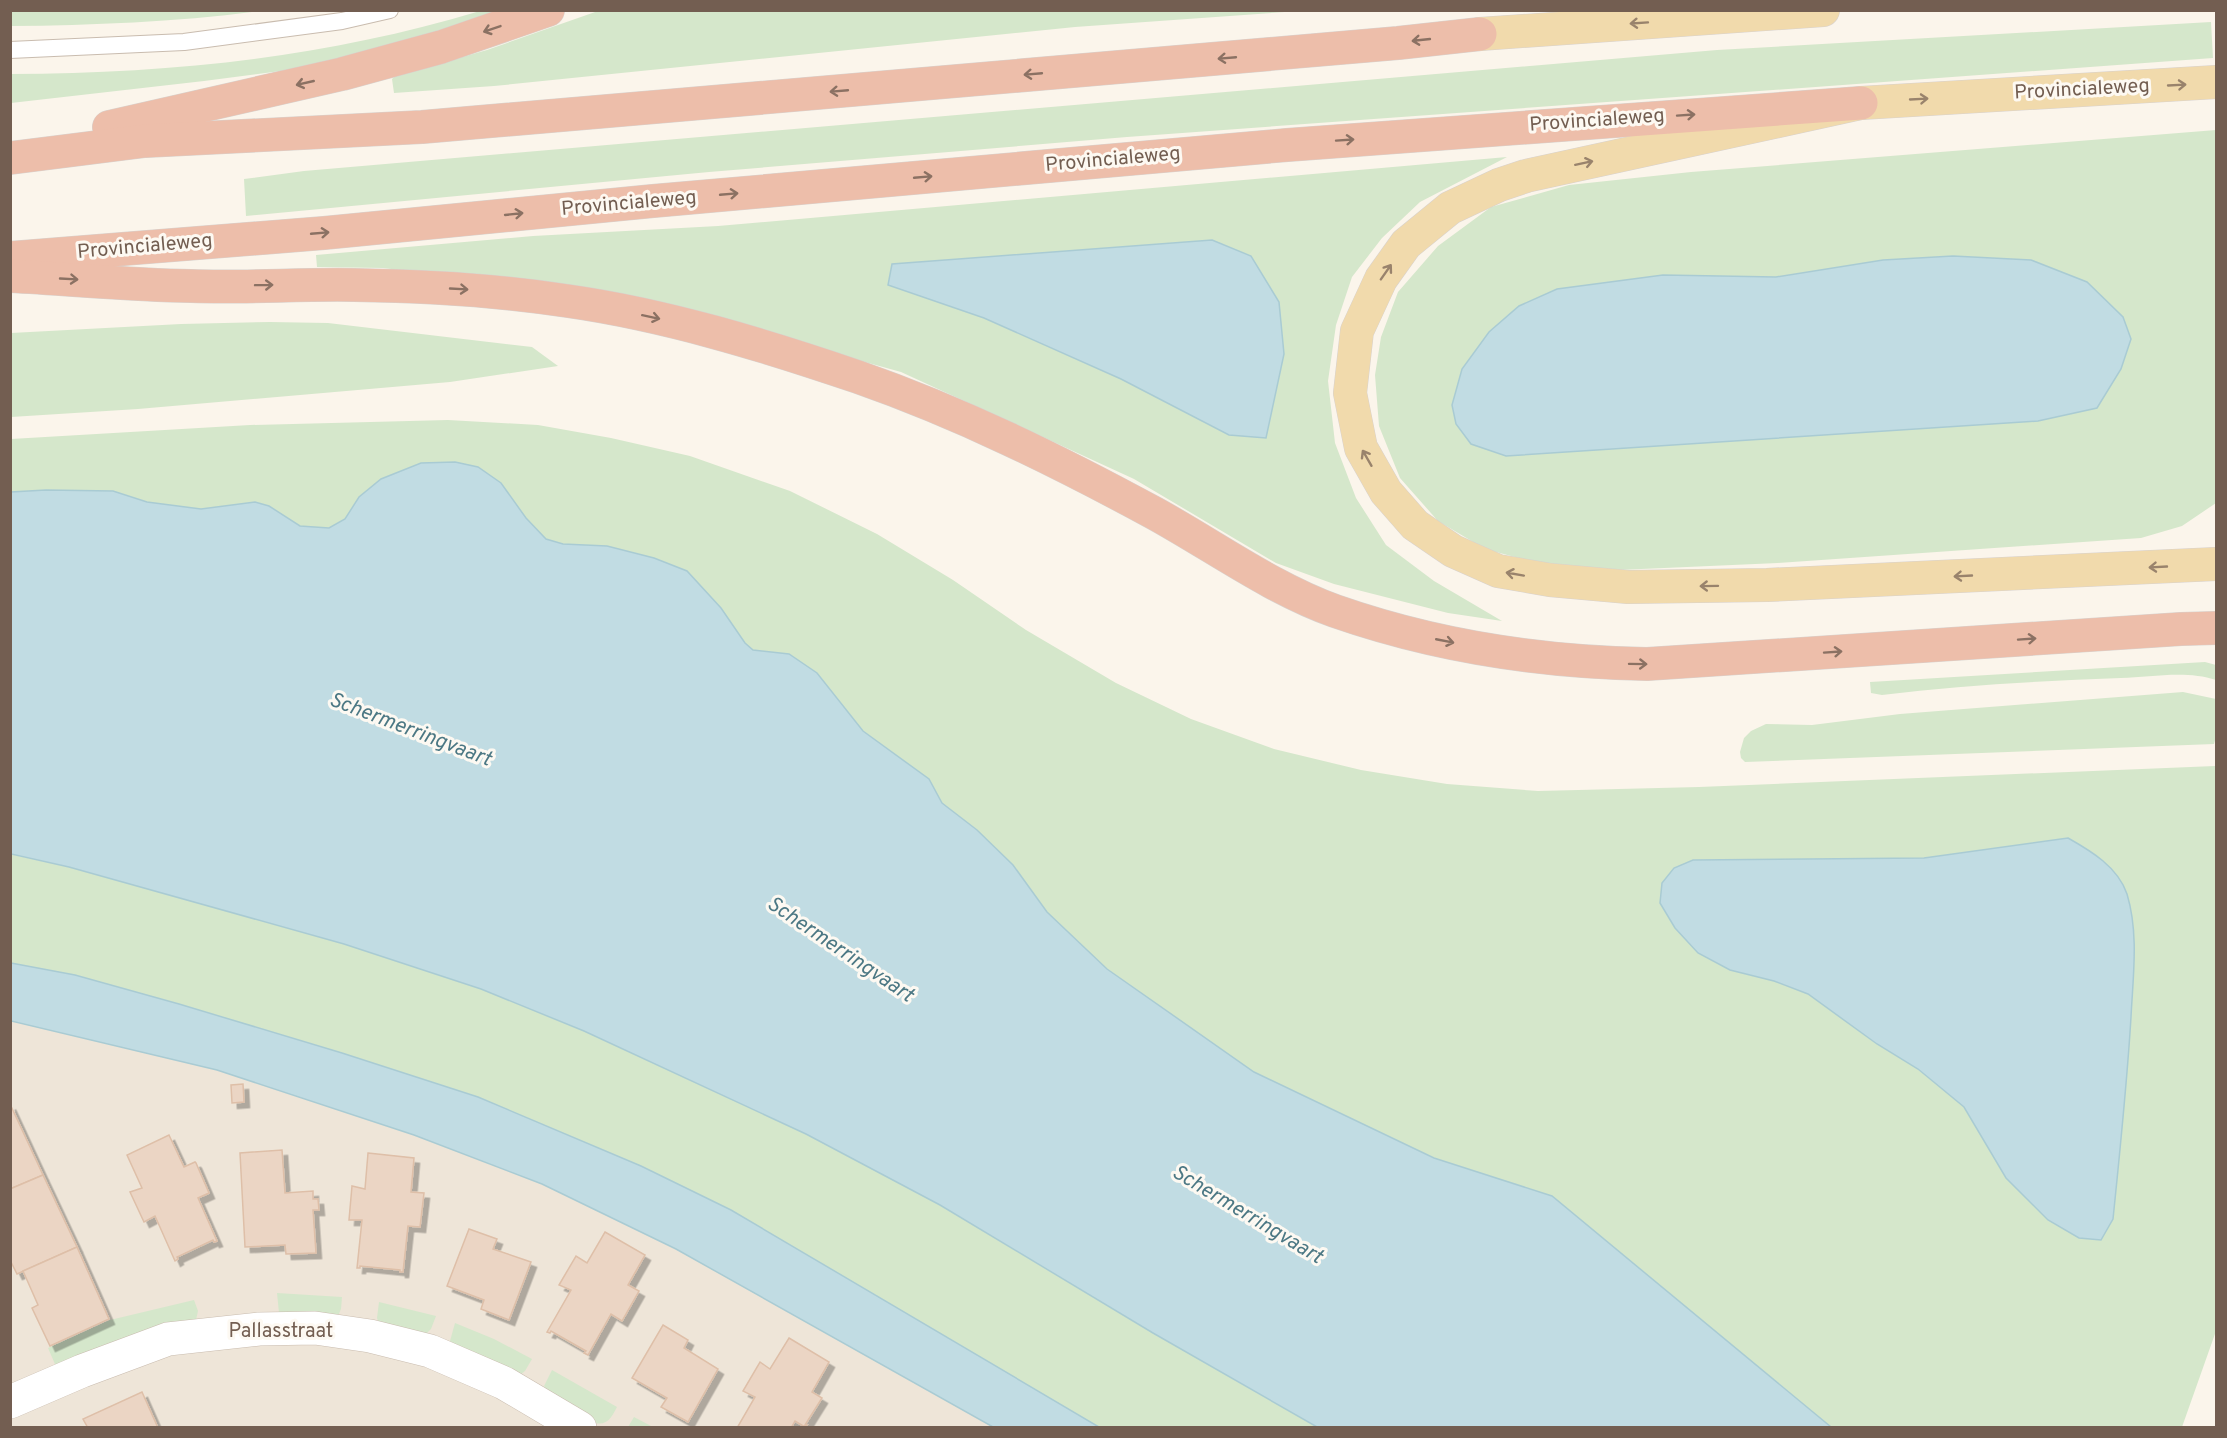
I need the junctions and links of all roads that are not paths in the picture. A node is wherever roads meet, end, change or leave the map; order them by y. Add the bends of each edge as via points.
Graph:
1 (390, 10) edge
2 (548, 10) edge
3 (1823, 10) edge
4 (1480, 34) joint
5 (10, 50) edge
6 (2217, 82) edge
7 (1861, 103) junction
8 (10, 150) edge
9 (10, 159) edge
10 (10, 258) edge
11 (10, 276) edge
12 (2217, 564) edge
13 (2217, 628) edge
14 (10, 1402) edge
15 (580, 1428) edge

1 - 5 lane via 342,21 184,42
2 -> 8 highway via 342,75
3 -> 4 main road
4 -> 9 highway via 422,128 145,141
7 -> 6 main road, Provincialeweg
10 -> 7 highway, Provincialeweg via 1287,145
12 -> 7 main road via 1779,585 1628,587 1498,571 1454,551 1415,525 1386,492 1361,448 1350,393 1357,331 1381,279 1407,244 1441,215 1499,185 1526,176
11 -> 13 highway via 192,286 467,289 569,301 655,318 856,376 1008,437 1332,610 1433,639 1495,651 1647,664
14 - 15 street, Pallasstraat via 168,1339 259,1329 315,1328 370,1336 430,1352 504,1383

